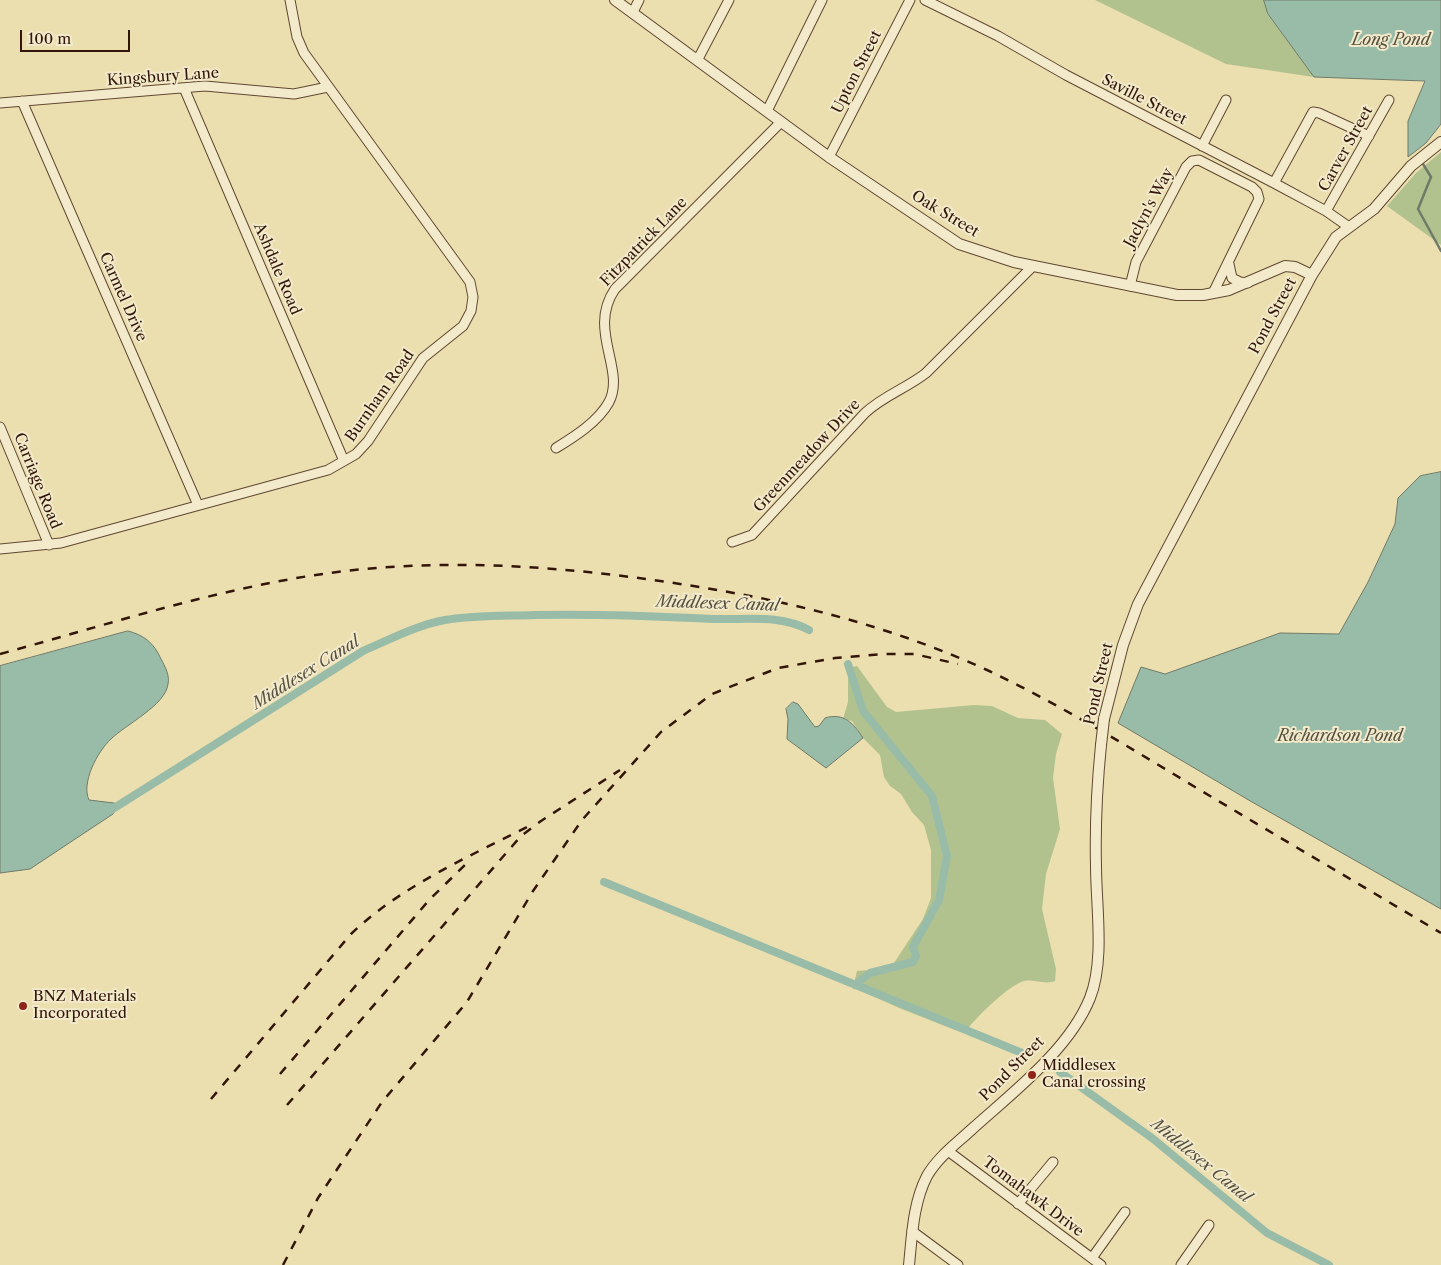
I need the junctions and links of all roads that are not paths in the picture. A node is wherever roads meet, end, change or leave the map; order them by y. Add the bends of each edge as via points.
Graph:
1 (290, 0) edge
2 (616, 0) edge
3 (639, 0) edge
4 (729, 0) edge
5 (822, 0) edge
6 (910, 0) edge
7 (925, 0) edge
8 (633, 12) junction
9 (698, 59) junction
10 (328, 87) junction
11 (184, 88) junction
12 (1226, 100) dead end
13 (1389, 100) dead end
14 (22, 101) junction
15 (0, 103) edge
16 (766, 111) junction
17 (781, 122) junction
18 (1369, 136) junction
19 (1441, 142) edge
20 (1202, 146) junction
21 (829, 157) junction
22 (1274, 182) junction
23 (1326, 211) junction
24 (1349, 228) junction
25 (1229, 261) junction
26 (1033, 266) junction
27 (1312, 275) junction
28 (1248, 283) junction
29 (1130, 286) junction
30 (1213, 294) junction
31 (0, 427) edge
32 (556, 448) dead end
33 (344, 461) junction
34 (198, 505) junction
35 (732, 542) dead end
36 (49, 545) junction
37 (0, 549) edge
38 (948, 1151) junction
39 (1053, 1162) dead end
40 (1018, 1204) junction
41 (1125, 1212) dead end
42 (1209, 1225) dead end
43 (912, 1231) junction
44 (1092, 1258) junction
45 (909, 1265) edge
46 (958, 1265) edge
47 (1101, 1265) edge
48 (1181, 1265) edge

1 - 10 street, Burnham Road via 297,37
2 - 8 street, Oak Street
3 - 8 street
4 - 9 street
5 - 16 street
6 - 21 street, Upton Street
7 - 20 street, Saville Street
8 - 9 street, Oak Street
9 - 16 street, Oak Street
10 - 11 street, Kingsbury Lane via 294,94 229,87
10 - 33 street, Burnham Road via 470,282 473,297 471,311 463,326 423,358 368,442
11 - 14 street, Kingsbury Lane
11 - 33 street, Ashdale Road
12 - 20 street
13 - 18 street, Carver Street
14 - 15 street, Kingsbury Lane
14 - 34 street, Carmel Drive
16 - 17 street, Oak Street
17 - 21 street, Oak Street
17 - 32 street, Fitzpatrick Lane via 612,294 603,320 613,389 609,402 591,422
18 - 22 street via 1313,112
18 - 23 street, Carver Street
19 - 24 street, Pond Street via 1410,166 1374,209
20 - 22 street, Saville Street
21 - 26 street, Oak Street via 959,244
22 - 23 street, Saville Street
23 - 24 street, Saville Street
24 - 27 street, Pond Street via 1335,239
25 - 28 street via 1232,278
25 - 29 street, Jaclyn's Way via 1259,204 1259,195 1252,187 1196,160 1189,163 1138,259
25 - 30 street
26 - 29 street, Oak Street
26 - 35 street, Greenmeadow Drive via 926,373 910,386 877,402 865,413 752,535
27 - 28 street, Oak Street via 1286,266
27 - 38 street, Pond Street, bridge via 1138,604 1120,652 1101,745 1096,835 1096,976 1090,997 1072,1029 1040,1067
28 - 30 street, Oak Street
29 - 30 street, Oak Street via 1177,295
31 - 36 street, Carriage Road
33 - 34 street, Burnham Road via 328,470
34 - 36 street, Burnham Road
36 - 37 street, Burnham Road
38 - 40 street, Tomahawk Drive
38 - 43 street, Pond Street via 927,1176
39 - 40 street
40 - 44 street, Tomahawk Drive
41 - 44 street
42 - 48 street
43 - 45 street, Pond Street
43 - 46 street
44 - 47 street, Tomahawk Drive

